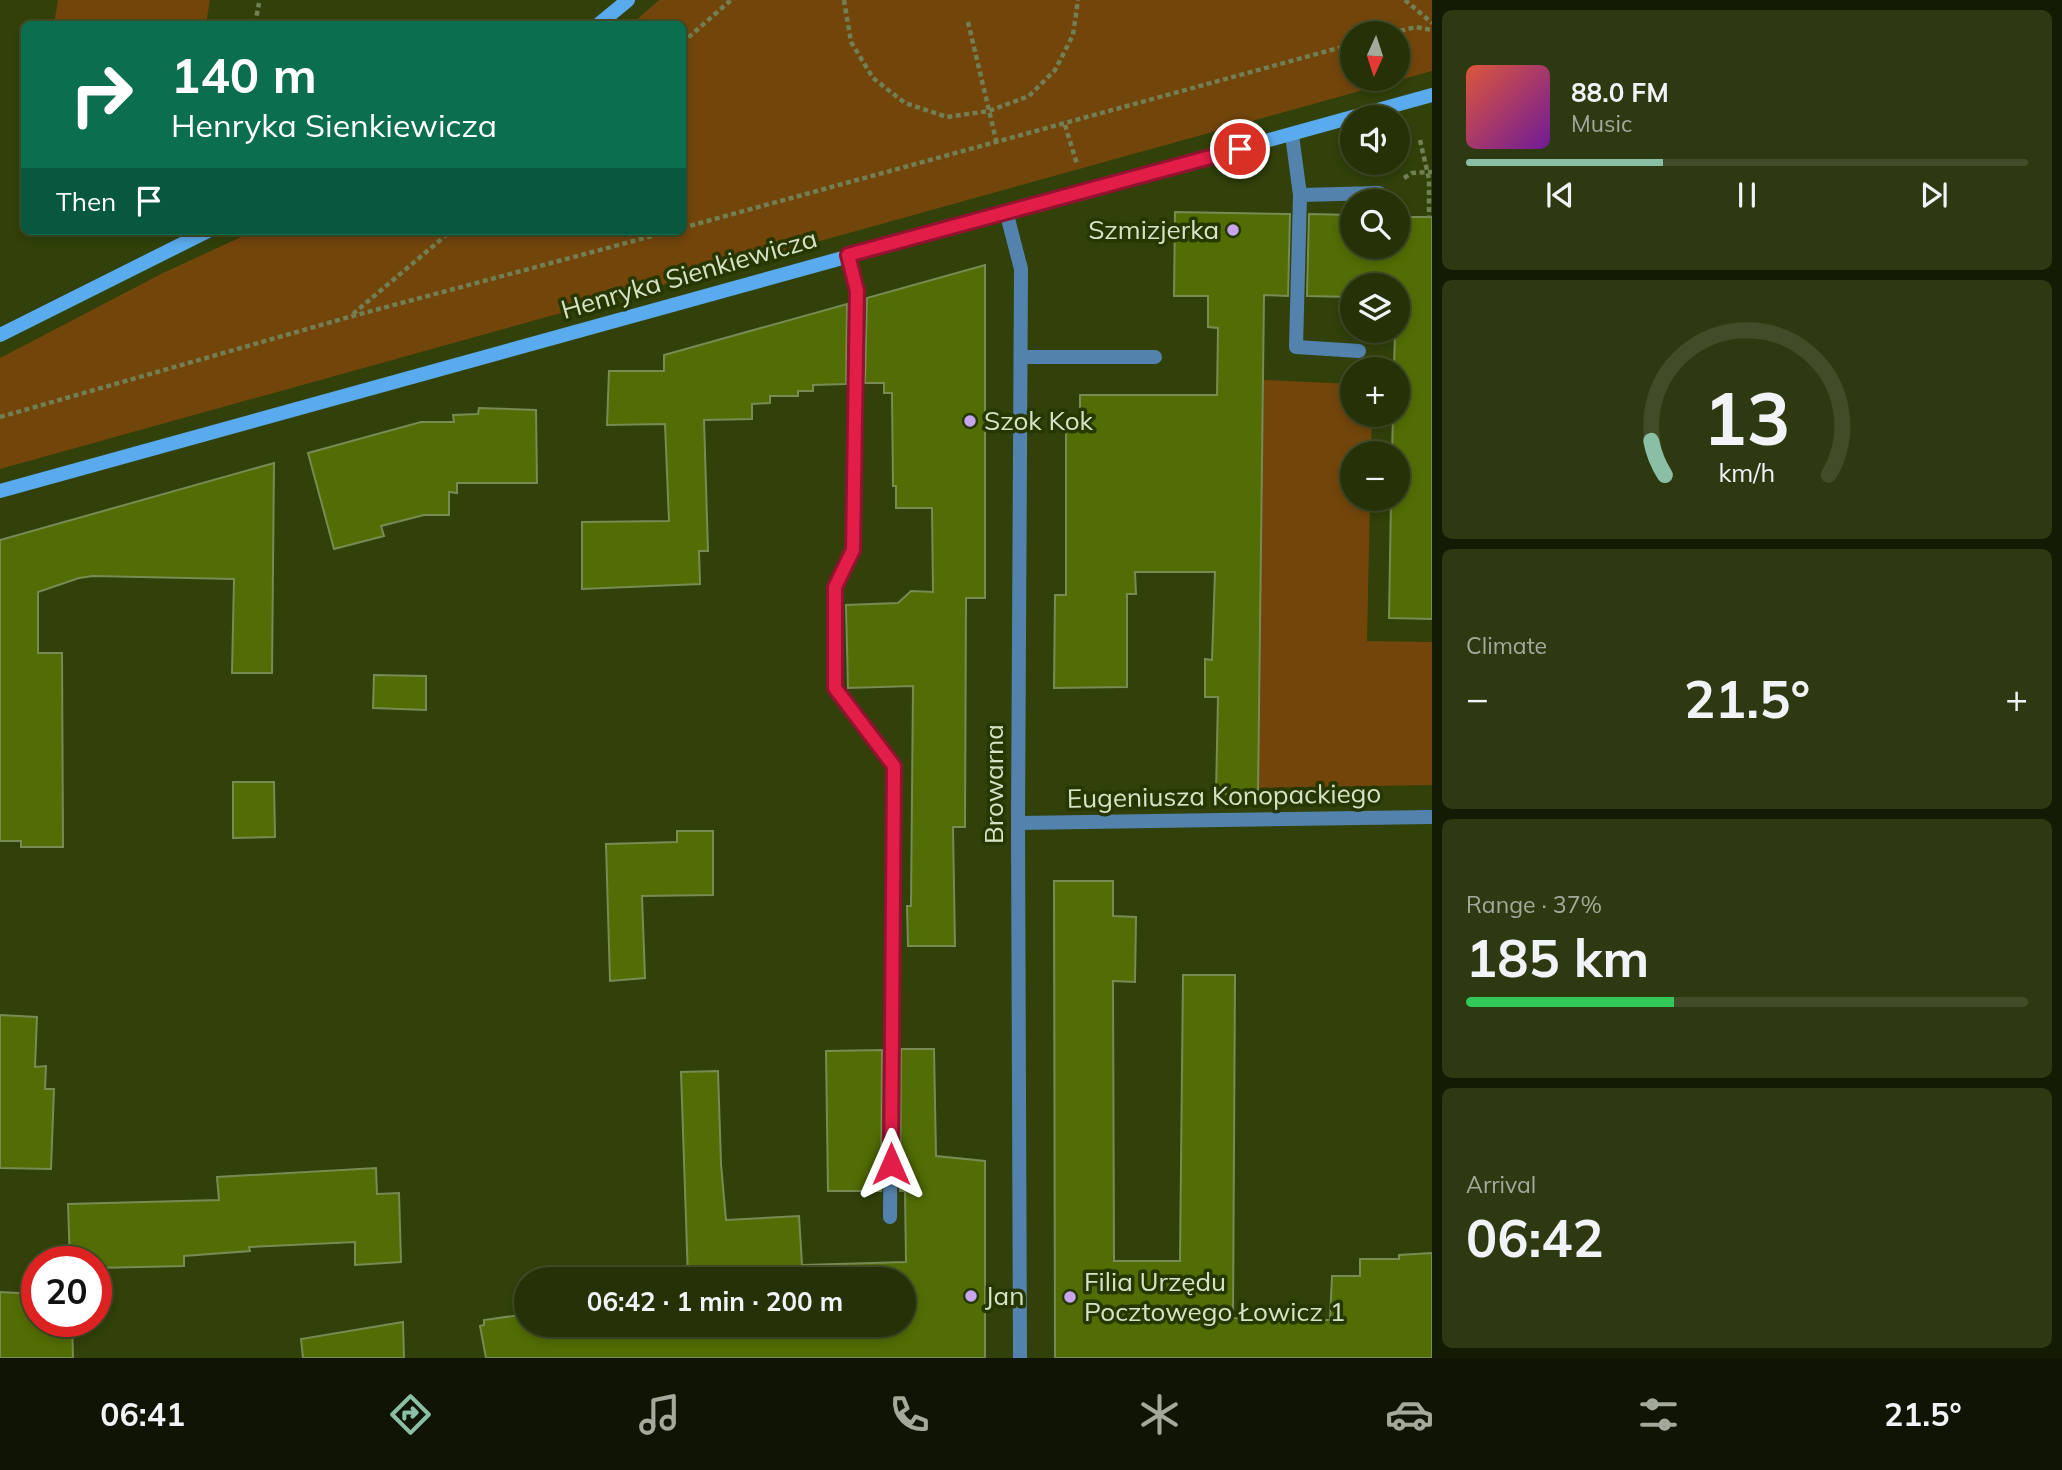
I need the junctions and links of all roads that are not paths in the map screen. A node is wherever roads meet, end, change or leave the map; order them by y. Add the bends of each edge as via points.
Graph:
1 (628, 0) edge
2 (603, 21) edge
3 (1432, 94) edge
4 (1292, 135) junction
5 (1340, 194) edge
6 (1300, 195) junction
7 (1006, 211) junction
8 (200, 235) edge
9 (848, 255) junction
10 (0, 335) edge
11 (1359, 351) dead end
12 (1155, 357) dead end
13 (1021, 358) junction
14 (0, 491) edge
15 (1432, 817) edge
16 (1018, 823) junction
17 (890, 1217) dead end
18 (1020, 1358) edge

1 - 2 street
3 - 4 street, Henryka Sienkiewicza
4 - 6 street
4 - 7 street, Henryka Sienkiewicza
5 - 6 street
6 - 11 street via 1296,347
7 - 9 street, Henryka Sienkiewicza
7 - 13 street, Browarna via 1021,269
8 - 10 street
9 - 14 street, Henryka Sienkiewicza
9 - 17 street via 857,291 853,550 835,587 835,688 894,766
12 - 13 street
13 - 16 street, Browarna
15 - 16 street, Eugeniusza Konopackiego
16 - 18 street, Browarna

